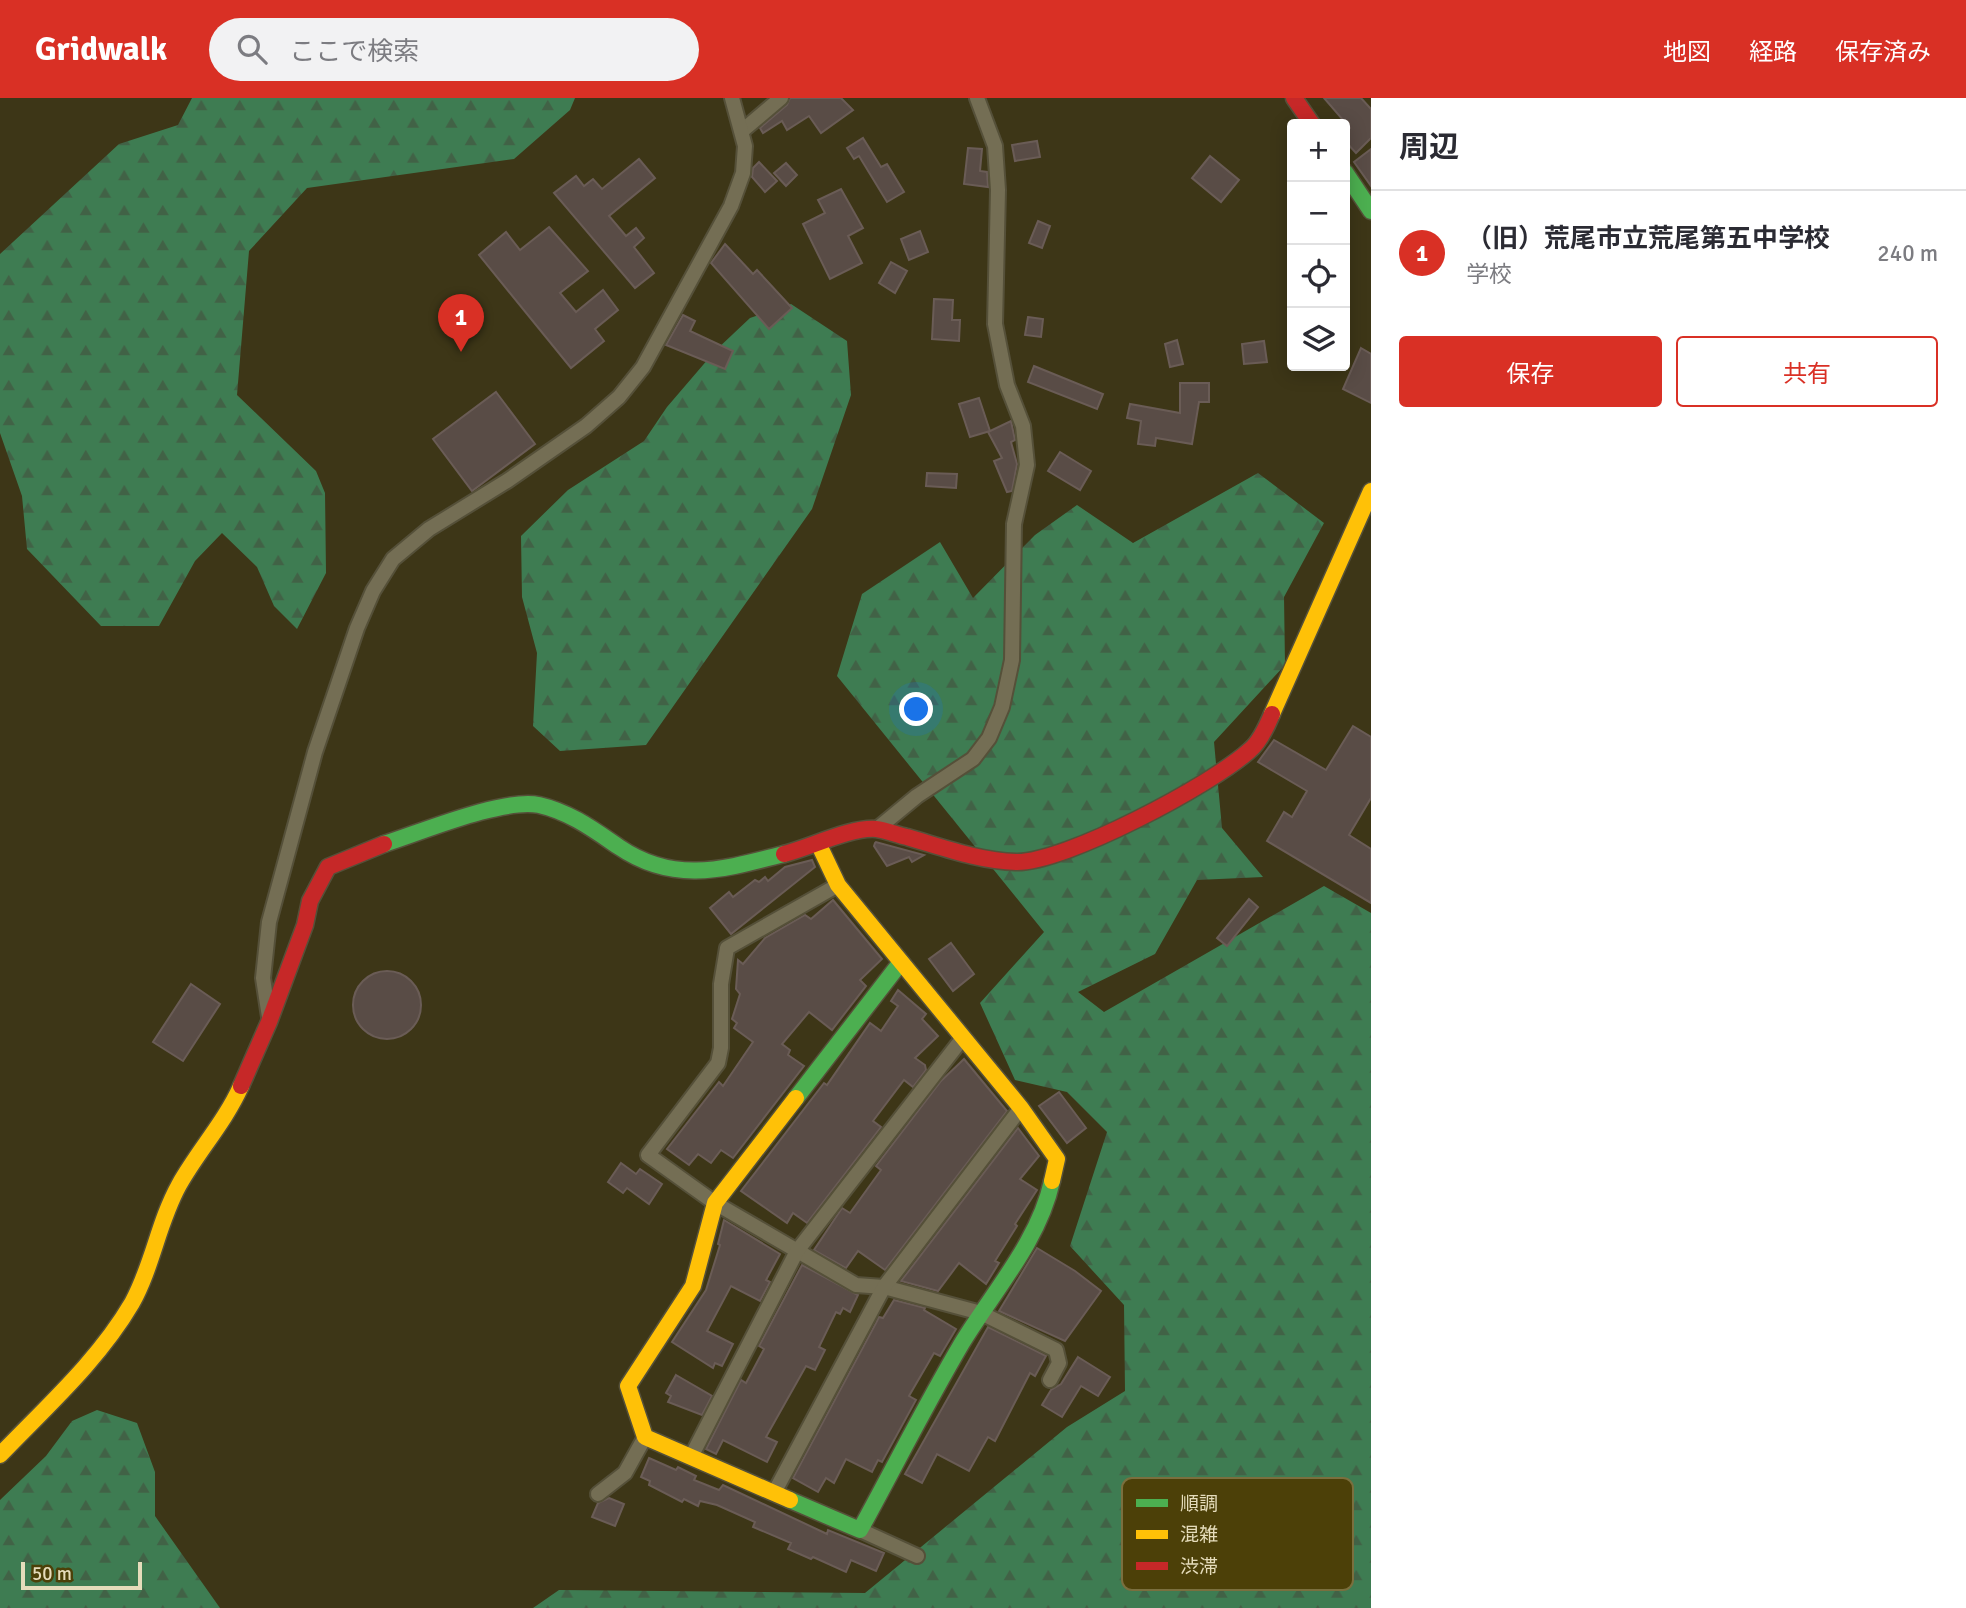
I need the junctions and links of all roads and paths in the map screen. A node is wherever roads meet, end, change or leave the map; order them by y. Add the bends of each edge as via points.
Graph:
1 (732, 98) edge
2 (781, 98) edge
3 (977, 98) edge
4 (1294, 98) edge
5 (1309, 119) edge
6 (742, 131) junction
7 (1350, 180) edge
8 (1371, 211) edge
9 (1371, 491) edge
10 (877, 829) junction
11 (819, 845) junction
12 (838, 885) junction
13 (901, 962) junction
14 (269, 1022) junction
15 (962, 1039) junction
16 (1021, 1108) junction
17 (715, 1203) junction
18 (797, 1251) junction
19 (884, 1287) junction
20 (981, 1313) junction
21 (1050, 1380) dead end
22 (645, 1437) junction
23 (0, 1455) edge
24 (691, 1457) junction
25 (774, 1493) junction
26 (598, 1494) dead end
27 (860, 1530) junction
28 (917, 1556) dead end

1 - 6 street
2 - 6 street
3 - 10 street via 995,146 995,324 1007,385 1023,426 1027,465 1014,524 1012,660 1002,707 989,738 973,759
4 - 5 street
6 - 14 street via 743,173 731,206 643,367 627,387 586,426 429,529 393,559 373,591 315,752 270,922 263,978
7 - 8 street
9 - 10 street via 1268,723 1252,748 1220,775 1092,839 1051,856 1018,862 984,858
10 - 11 street via 851,831
11 - 12 street
11 - 14 street via 713,873 665,869 623,850 577,818 538,805 509,805 462,817 328,867 310,901
12 - 13 street
12 - 17 street via 727,948 718,1063 648,1155
13 - 15 street
13 - 17 street
14 - 23 street via 232,1106 180,1183 163,1217 146,1275 131,1304 98,1352
15 - 16 street
15 - 18 street
16 - 19 street
16 - 20 street via 1057,1159 1048,1200
17 - 18 street
17 - 22 street via 693,1286 628,1386
18 - 19 street via 856,1285
18 - 24 street
19 - 20 street
19 - 25 street
20 - 21 street via 1056,1350 1059,1363
20 - 27 street
22 - 24 street
22 - 26 street via 625,1473
24 - 25 street
25 - 27 street
27 - 28 street

